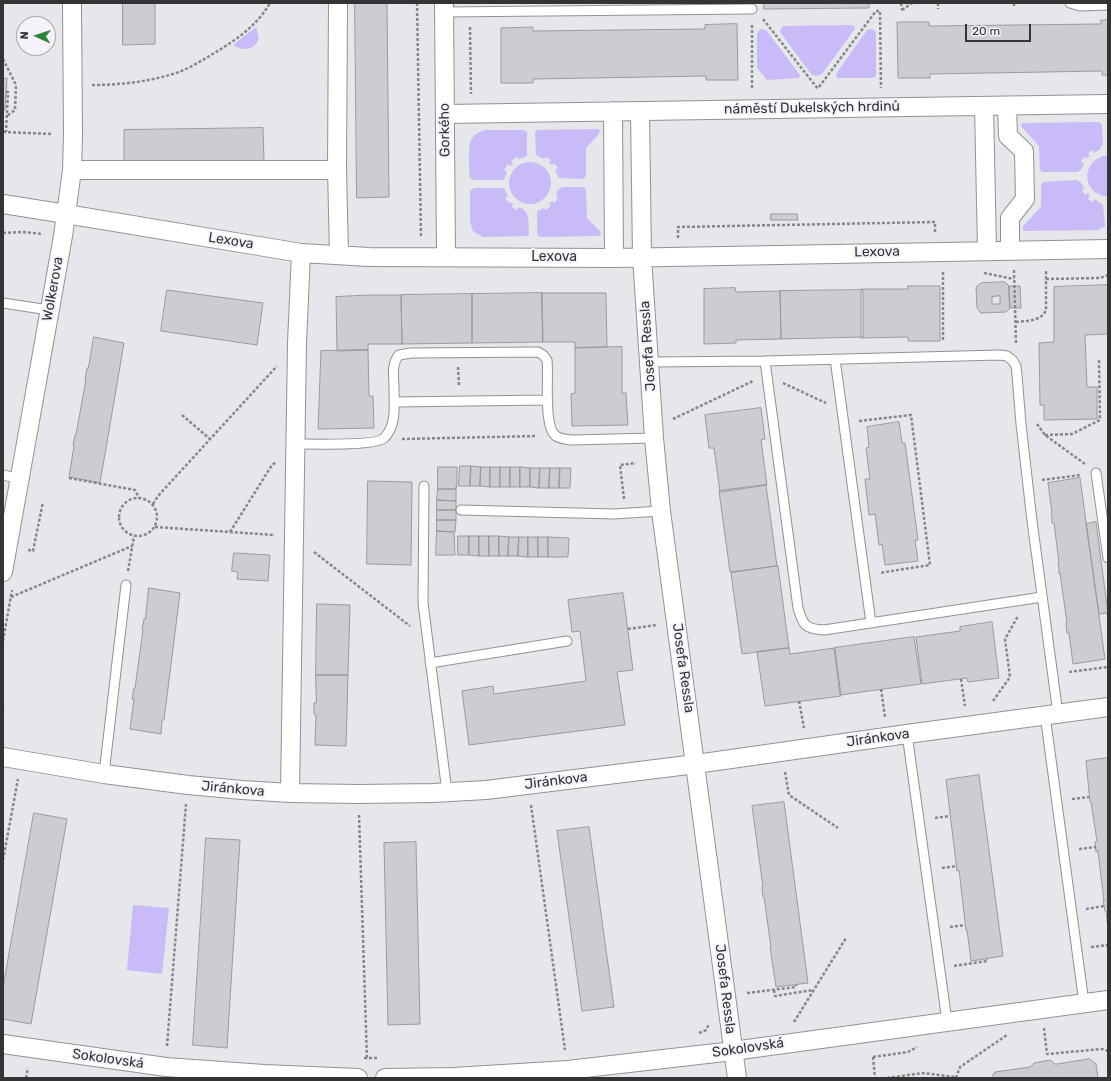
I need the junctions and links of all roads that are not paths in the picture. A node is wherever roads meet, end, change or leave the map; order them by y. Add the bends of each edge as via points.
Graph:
1 (72, 3) edge
2 (338, 3) edge
3 (1070, 3) edge
4 (1108, 5) edge
5 (487, 7) edge
6 (444, 8) edge
7 (752, 9) road end
8 (1108, 104) edge
9 (984, 106) junction
10 (1007, 106) junction
11 (640, 110) junction
12 (613, 111) junction
13 (444, 114) junction
14 (72, 170) junction
15 (337, 170) junction
16 (3, 204) edge
17 (66, 214) junction
18 (1108, 249) edge
19 (987, 250) junction
20 (1010, 250) junction
21 (301, 253) junction
22 (339, 255) junction
23 (446, 257) junction
24 (642, 257) junction
25 (614, 258) junction
26 (3, 303) edge
27 (49, 310) junction
28 (835, 359) junction
29 (765, 361) junction
30 (648, 362) junction
31 (548, 400) junction
32 (394, 402) junction
33 (654, 438) junction
34 (296, 446) junction
35 (1096, 473) road end
36 (11, 477) edge
37 (424, 486) dead end
38 (461, 510) dead end
39 (661, 511) junction
40 (1108, 558) edge
41 (3, 572) edge
42 (126, 585) road end
43 (1042, 597) junction
44 (871, 623) junction
45 (567, 641) dead end
46 (430, 662) junction
47 (1108, 707) edge
48 (1051, 715) junction
49 (907, 734) junction
50 (3, 757) edge
51 (696, 764) junction
52 (104, 774) junction
53 (447, 792) junction
54 (290, 793) junction
55 (1108, 1000) edge
56 (1084, 1003) junction
57 (947, 1021) junction
58 (3, 1044) edge
59 (733, 1051) junction
60 (362, 1072) edge
61 (385, 1078) edge
62 (737, 1078) edge

1 - 14 street, Wolkerova
2 - 15 street
3 - 4 lane via 1080,6
5 - 6 lane via 470,12
5 - 7 lane
6 - 13 street, Gorkého
8 - 10 street, náměstí Dukelských hrdinů
9 - 10 street, náměstí Dukelských hrdinů
9 - 11 street, náměstí Dukelských hrdinů
9 - 19 street
10 - 20 street via 1008,136 1024,151 1025,199 1010,218
11 - 12 street, náměstí Dukelských hrdinů
11 - 24 street
12 - 13 street, náměstí Dukelských hrdinů
12 - 25 street
13 - 23 street, Gorkého
14 - 15 street
14 - 17 street, Wolkerova
15 - 22 street
16 - 17 street, Lexova
17 - 21 street, Lexova
17 - 27 street, Wolkerova
18 - 20 street, Lexova
19 - 20 street, Lexova
19 - 24 street, Lexova
21 - 22 street, Lexova
21 - 34 street
22 - 23 street, Lexova
23 - 25 street, Lexova
24 - 25 street, Lexova
24 - 30 street, Josefa Ressla
26 - 27 lane
27 - 36 street, Wolkerova
28 - 29 lane
28 - 43 lane via 1000,355 1007,356 1013,361 1016,366
28 - 44 lane
29 - 30 lane
29 - 44 lane via 801,618 806,626 814,630
30 - 33 street, Josefa Ressla
31 - 32 lane
31 - 32 lane via 546,360 538,352 458,352 399,355 395,359 394,367
31 - 33 lane via 548,421 554,435 561,438
32 - 34 lane via 392,422 384,440 370,443
33 - 39 street, Josefa Ressla
34 - 54 street
35 - 40 lane
36 - 41 street, Wolkerova
37 - 46 lane via 422,603
38 - 39 lane via 614,514
39 - 51 street, Josefa Ressla
42 - 52 lane
43 - 44 lane
43 - 48 lane via 1052,674
45 - 46 lane
46 - 53 lane
47 - 48 street, Jiránkova
48 - 49 street, Jiránkova
48 - 56 lane
49 - 51 street, Jiránkova
49 - 57 lane
50 - 52 street, Jiránkova
51 - 53 street, Jiránkova via 486,790
51 - 59 street, Josefa Ressla
52 - 54 street, Jiránkova via 188,785
53 - 54 street, Jiránkova
55 - 56 street, Sokolovská
56 - 57 street, Sokolovská
57 - 59 street, Sokolovská
58 - 60 street, Sokolovská via 166,1067 264,1074
59 - 61 street, Sokolovská via 568,1070
59 - 62 street, Josefa Ressla

